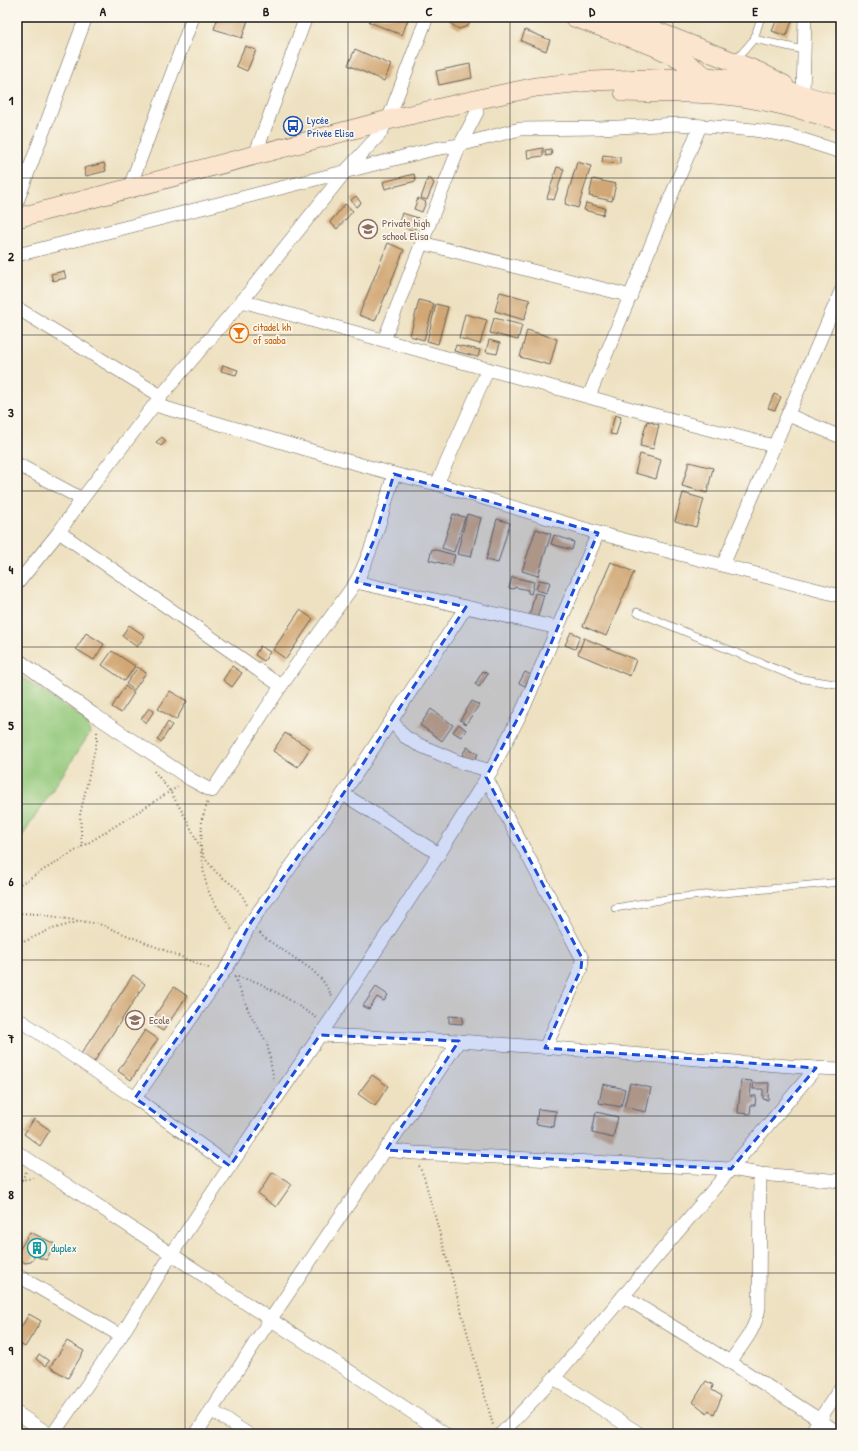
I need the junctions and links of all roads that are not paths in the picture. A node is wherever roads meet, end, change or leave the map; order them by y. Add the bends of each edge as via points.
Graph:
1 (86, 17) edge
2 (194, 17) edge
3 (306, 17) edge
4 (427, 17) edge
5 (574, 17) edge
6 (620, 17) edge
7 (761, 17) edge
8 (805, 17) edge
9 (754, 39) junction
10 (804, 50) junction
11 (723, 78) junction
12 (803, 95) junction
13 (841, 106) edge
14 (477, 112) junction
15 (841, 121) edge
16 (700, 126) junction
17 (383, 128) junction
18 (460, 144) junction
19 (841, 152) edge
20 (255, 155) junction
21 (345, 172) junction
22 (129, 189) junction
23 (17, 202) edge
24 (17, 218) edge
25 (17, 229) edge
26 (422, 243) junction
27 (17, 255) edge
28 (841, 291) edge
29 (631, 296) junction
30 (242, 301) junction
31 (17, 308) edge
32 (836, 315) edge
33 (384, 340) junction
34 (488, 369) junction
35 (589, 396) junction
36 (158, 400) junction
37 (788, 415) junction
38 (841, 437) edge
39 (774, 446) junction
40 (17, 464) edge
41 (394, 474) junction
42 (437, 484) junction
43 (82, 499) junction
44 (59, 532) junction
45 (598, 533) junction
46 (723, 565) junction
47 (356, 582) junction
48 (17, 584) edge
49 (841, 596) edge
50 (466, 607) junction
51 (637, 612) dead end
52 (558, 628) junction
53 (17, 659) edge
54 (841, 685) edge
55 (281, 686) junction
56 (392, 721) junction
57 (488, 774) junction
58 (343, 794) junction
59 (439, 854) junction
60 (841, 882) edge
61 (616, 908) dead end
62 (17, 1018) edge
63 (320, 1035) junction
64 (459, 1041) junction
65 (545, 1048) junction
66 (816, 1068) junction
67 (841, 1069) edge
68 (135, 1098) junction
69 (386, 1150) junction
70 (17, 1152) edge
71 (230, 1166) junction
72 (731, 1169) junction
73 (760, 1174) junction
74 (841, 1181) edge
75 (172, 1255) junction
76 (17, 1275) edge
77 (623, 1296) junction
78 (272, 1319) junction
79 (121, 1336) junction
80 (730, 1362) junction
81 (554, 1378) junction
82 (841, 1387) edge
83 (212, 1410) junction
84 (17, 1413) edge
85 (820, 1420) junction
86 (497, 1430) edge
87 (49, 1434) edge
88 (53, 1434) edge
89 (196, 1434) edge
90 (248, 1434) edge
91 (445, 1434) edge
92 (640, 1434) edge
93 (810, 1434) edge
94 (839, 1434) edge

1 - 23 street
2 - 22 street
3 - 20 street
4 - 17 street
5 - 11 street via 654,46
6 - 11 street
7 - 9 lane
8 - 10 street
9 - 10 lane
9 - 11 lane
10 - 12 street
11 - 12 street via 757,71
11 - 14 street via 540,98
11 - 15 street via 791,106
11 - 17 street via 592,81 536,87 484,98
12 - 13 street
14 - 17 street
14 - 18 street
16 - 18 street via 678,124 520,129
16 - 19 street via 791,136
16 - 29 street
17 - 20 street
17 - 21 street
17 - 25 street
18 - 21 street
18 - 26 street
20 - 22 street
21 - 27 street
21 - 30 street
22 - 24 street
26 - 29 street
26 - 33 street
28 - 32 street
29 - 35 street
30 - 33 street
30 - 36 street
31 - 36 street
32 - 37 street
33 - 34 street
34 - 35 street
34 - 42 street
35 - 39 street
36 - 41 street
36 - 43 street
37 - 38 street
37 - 39 street
39 - 46 street
40 - 43 street
41 - 42 street
41 - 47 street via 374,540
42 - 45 street
43 - 44 street
44 - 48 street
44 - 55 street
45 - 46 street
45 - 52 street
46 - 49 street
47 - 50 street
47 - 55 street
50 - 52 street
50 - 56 street
51 - 54 lane via 798,678
52 - 57 street via 524,707
53 - 55 street via 93,714 212,791
56 - 57 street via 404,736 416,744
56 - 58 street
57 - 59 street
57 - 65 street via 582,958 581,969
58 - 59 street
58 - 68 street via 252,922 233,958
59 - 63 street
60 - 61 lane via 672,898
62 - 68 street
63 - 64 street
63 - 71 street
64 - 65 street
64 - 69 street
65 - 66 street
66 - 67 street
66 - 72 street
68 - 71 street
69 - 72 street
69 - 78 street
70 - 75 street
71 - 75 street
72 - 73 street
72 - 77 street
73 - 74 street
73 - 80 street via 759,1308 753,1330
75 - 78 street
75 - 79 street
76 - 79 street
77 - 80 street
77 - 81 street
78 - 83 street
78 - 91 street
79 - 88 street
80 - 85 street
81 - 86 street
81 - 92 street
82 - 85 street
83 - 89 street
83 - 90 street
84 - 87 street
85 - 93 street
85 - 94 street

